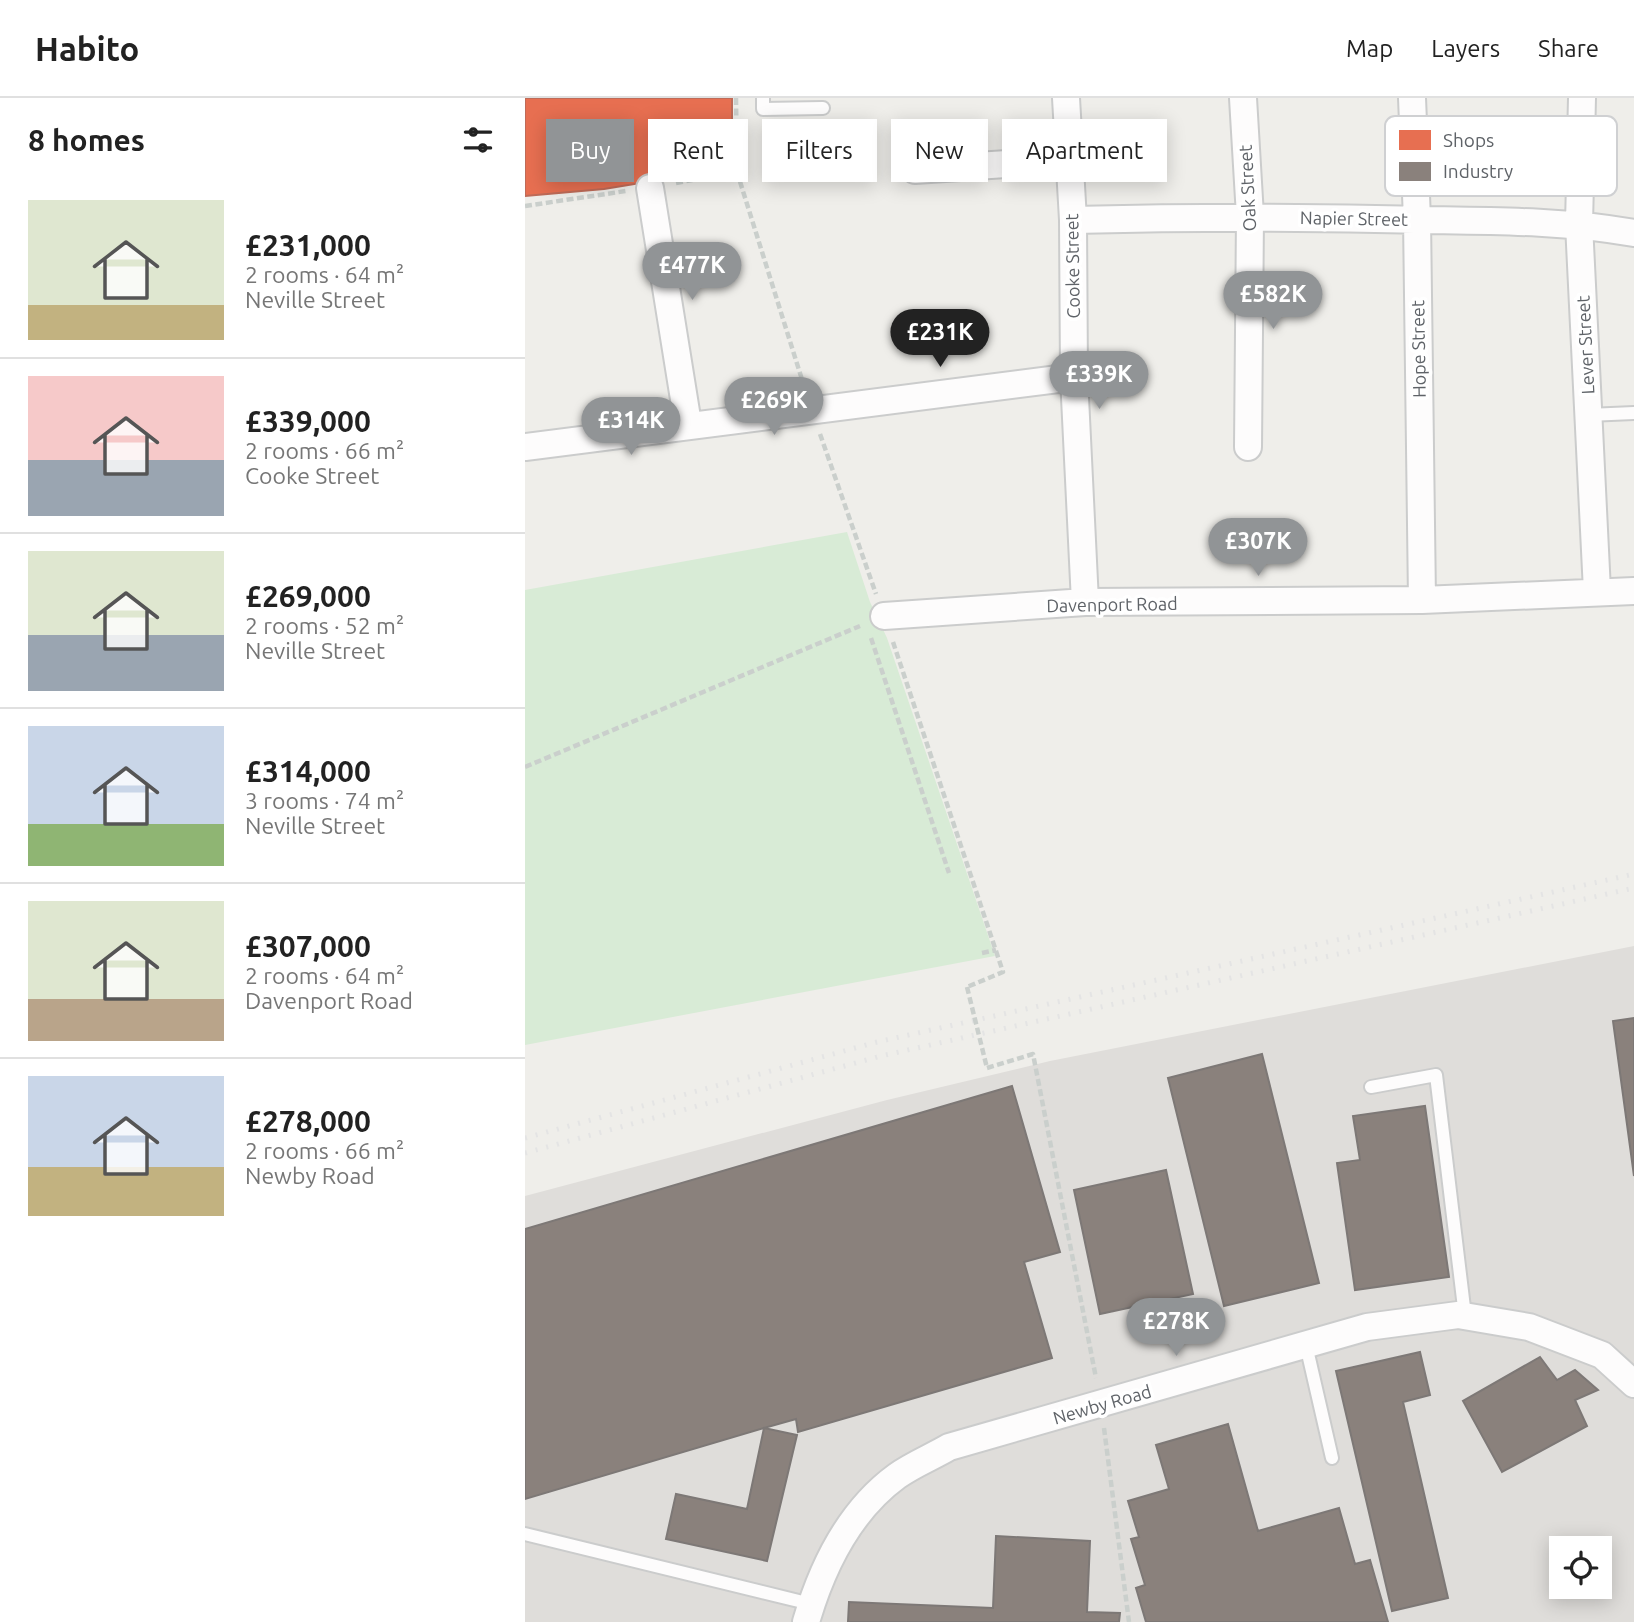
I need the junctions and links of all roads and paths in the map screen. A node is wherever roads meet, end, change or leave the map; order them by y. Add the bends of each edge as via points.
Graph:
1 (736, 98) edge
2 (763, 98) edge
3 (1066, 98) edge
4 (1243, 98) edge
5 (1412, 98) edge
6 (1582, 98) edge
7 (823, 108) dead end
8 (1413, 116) edge
9 (1582, 116) edge
10 (1066, 119) edge
11 (1069, 182) edge
12 (650, 188) dead end
13 (1416, 196) edge
14 (1580, 196) edge
15 (1250, 216) junction
16 (1417, 219) junction
17 (1073, 220) junction
18 (1579, 224) junction
19 (1634, 233) edge
20 (1074, 377) junction
21 (811, 409) junction
22 (1634, 413) edge
23 (1588, 415) junction
24 (688, 424) junction
25 (525, 447) edge
26 (1248, 447) dead end
27 (1597, 591) junction
28 (1634, 591) edge
29 (1422, 600) junction
30 (1085, 603) junction
31 (875, 619) junction
32 (525, 767) edge
33 (949, 873) dead end
34 (996, 950) junction
35 (982, 953) dead end
36 (1371, 1087) dead end
37 (1465, 1316) junction
38 (1306, 1345) junction
39 (1634, 1384) edge
40 (1101, 1405) junction
41 (1332, 1458) dead end
42 (525, 1534) edge
43 (808, 1613) edge
44 (1129, 1622) edge

1 - 21 path via 737,172
2 - 7 lane via 763,109
3 - 10 street, Cooke Street
4 - 15 street, Oak Street
5 - 8 street, Hope Street
6 - 9 street, Lever Street
11 - 17 street, Cooke Street
12 - 24 street
13 - 16 street, Hope Street
14 - 18 street, Lever Street
15 - 16 street, Napier Street
15 - 17 street, Napier Street
15 - 26 street, Oak Street
16 - 18 street, Napier Street
16 - 29 street, Hope Street
17 - 20 street, Cooke Street
18 - 19 street, Napier Street
18 - 23 street, Lever Street
20 - 21 street
20 - 30 street, Cooke Street
21 - 24 street
21 - 31 path
22 - 23 lane
23 - 27 street, Lever Street
24 - 25 street
27 - 28 street, Davenport Road
27 - 29 street, Davenport Road
29 - 30 street, Davenport Road
30 - 31 street, Davenport Road
31 - 32 path
31 - 33 path
31 - 34 path
34 - 35 path
34 - 40 path, bridge via 1003,972 967,987 986,1068 1034,1054
36 - 37 lane via 1436,1074
37 - 38 street, Newby Road via 1367,1327
37 - 39 street, Newby Road via 1529,1327 1602,1355
38 - 40 street, Newby Road
38 - 41 lane
40 - 43 street, Newby Road via 949,1447 896,1477 848,1526
40 - 44 path
42 - 43 lane

